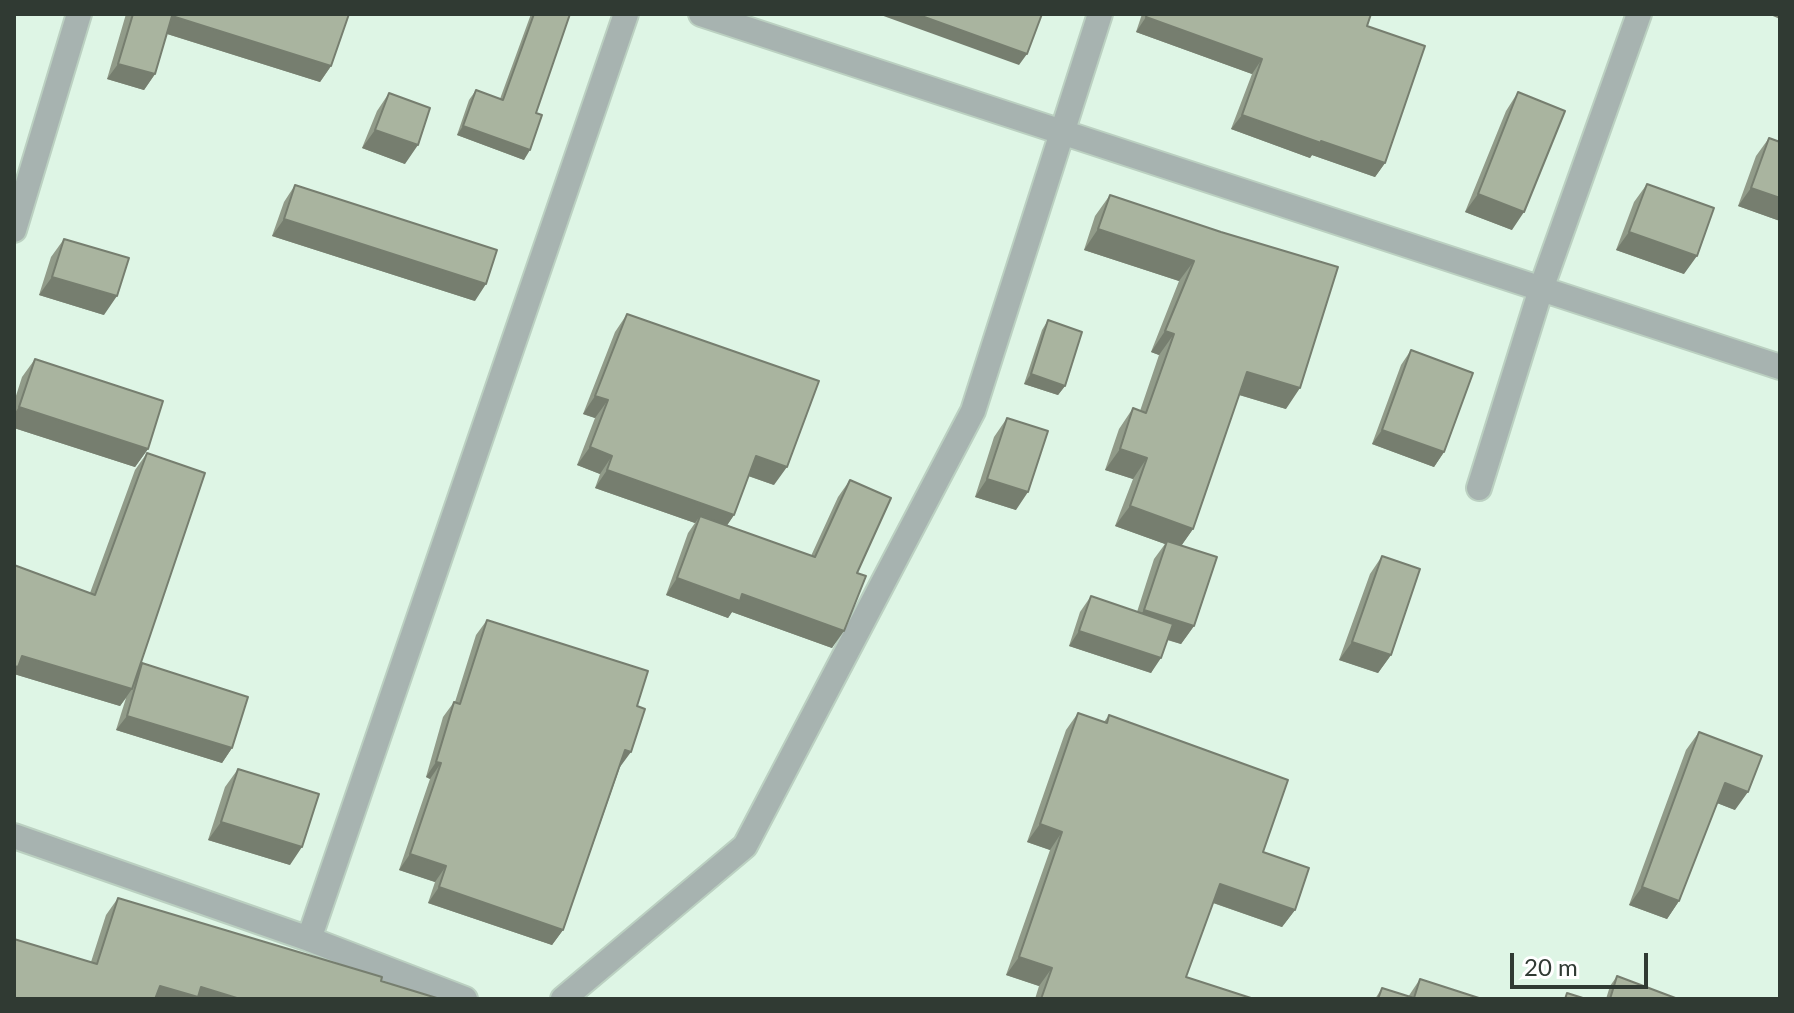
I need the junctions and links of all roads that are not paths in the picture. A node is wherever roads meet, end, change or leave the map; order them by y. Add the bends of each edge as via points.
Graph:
1 (79, 14) edge
2 (626, 14) edge
3 (701, 14) edge
4 (1100, 14) edge
5 (1639, 14) edge
6 (1060, 132) junction
7 (14, 230) edge
8 (1541, 289) junction
9 (1780, 367) edge
10 (1479, 488) dead end
11 (14, 836) edge
12 (309, 939) junction
13 (465, 999) edge
14 (563, 999) edge

1 - 7 street
2 - 12 street
3 - 6 street
4 - 6 street
5 - 8 street
6 - 8 street
6 - 14 street via 973,411 745,846
8 - 9 street
8 - 10 street
11 - 12 street
12 - 13 street

